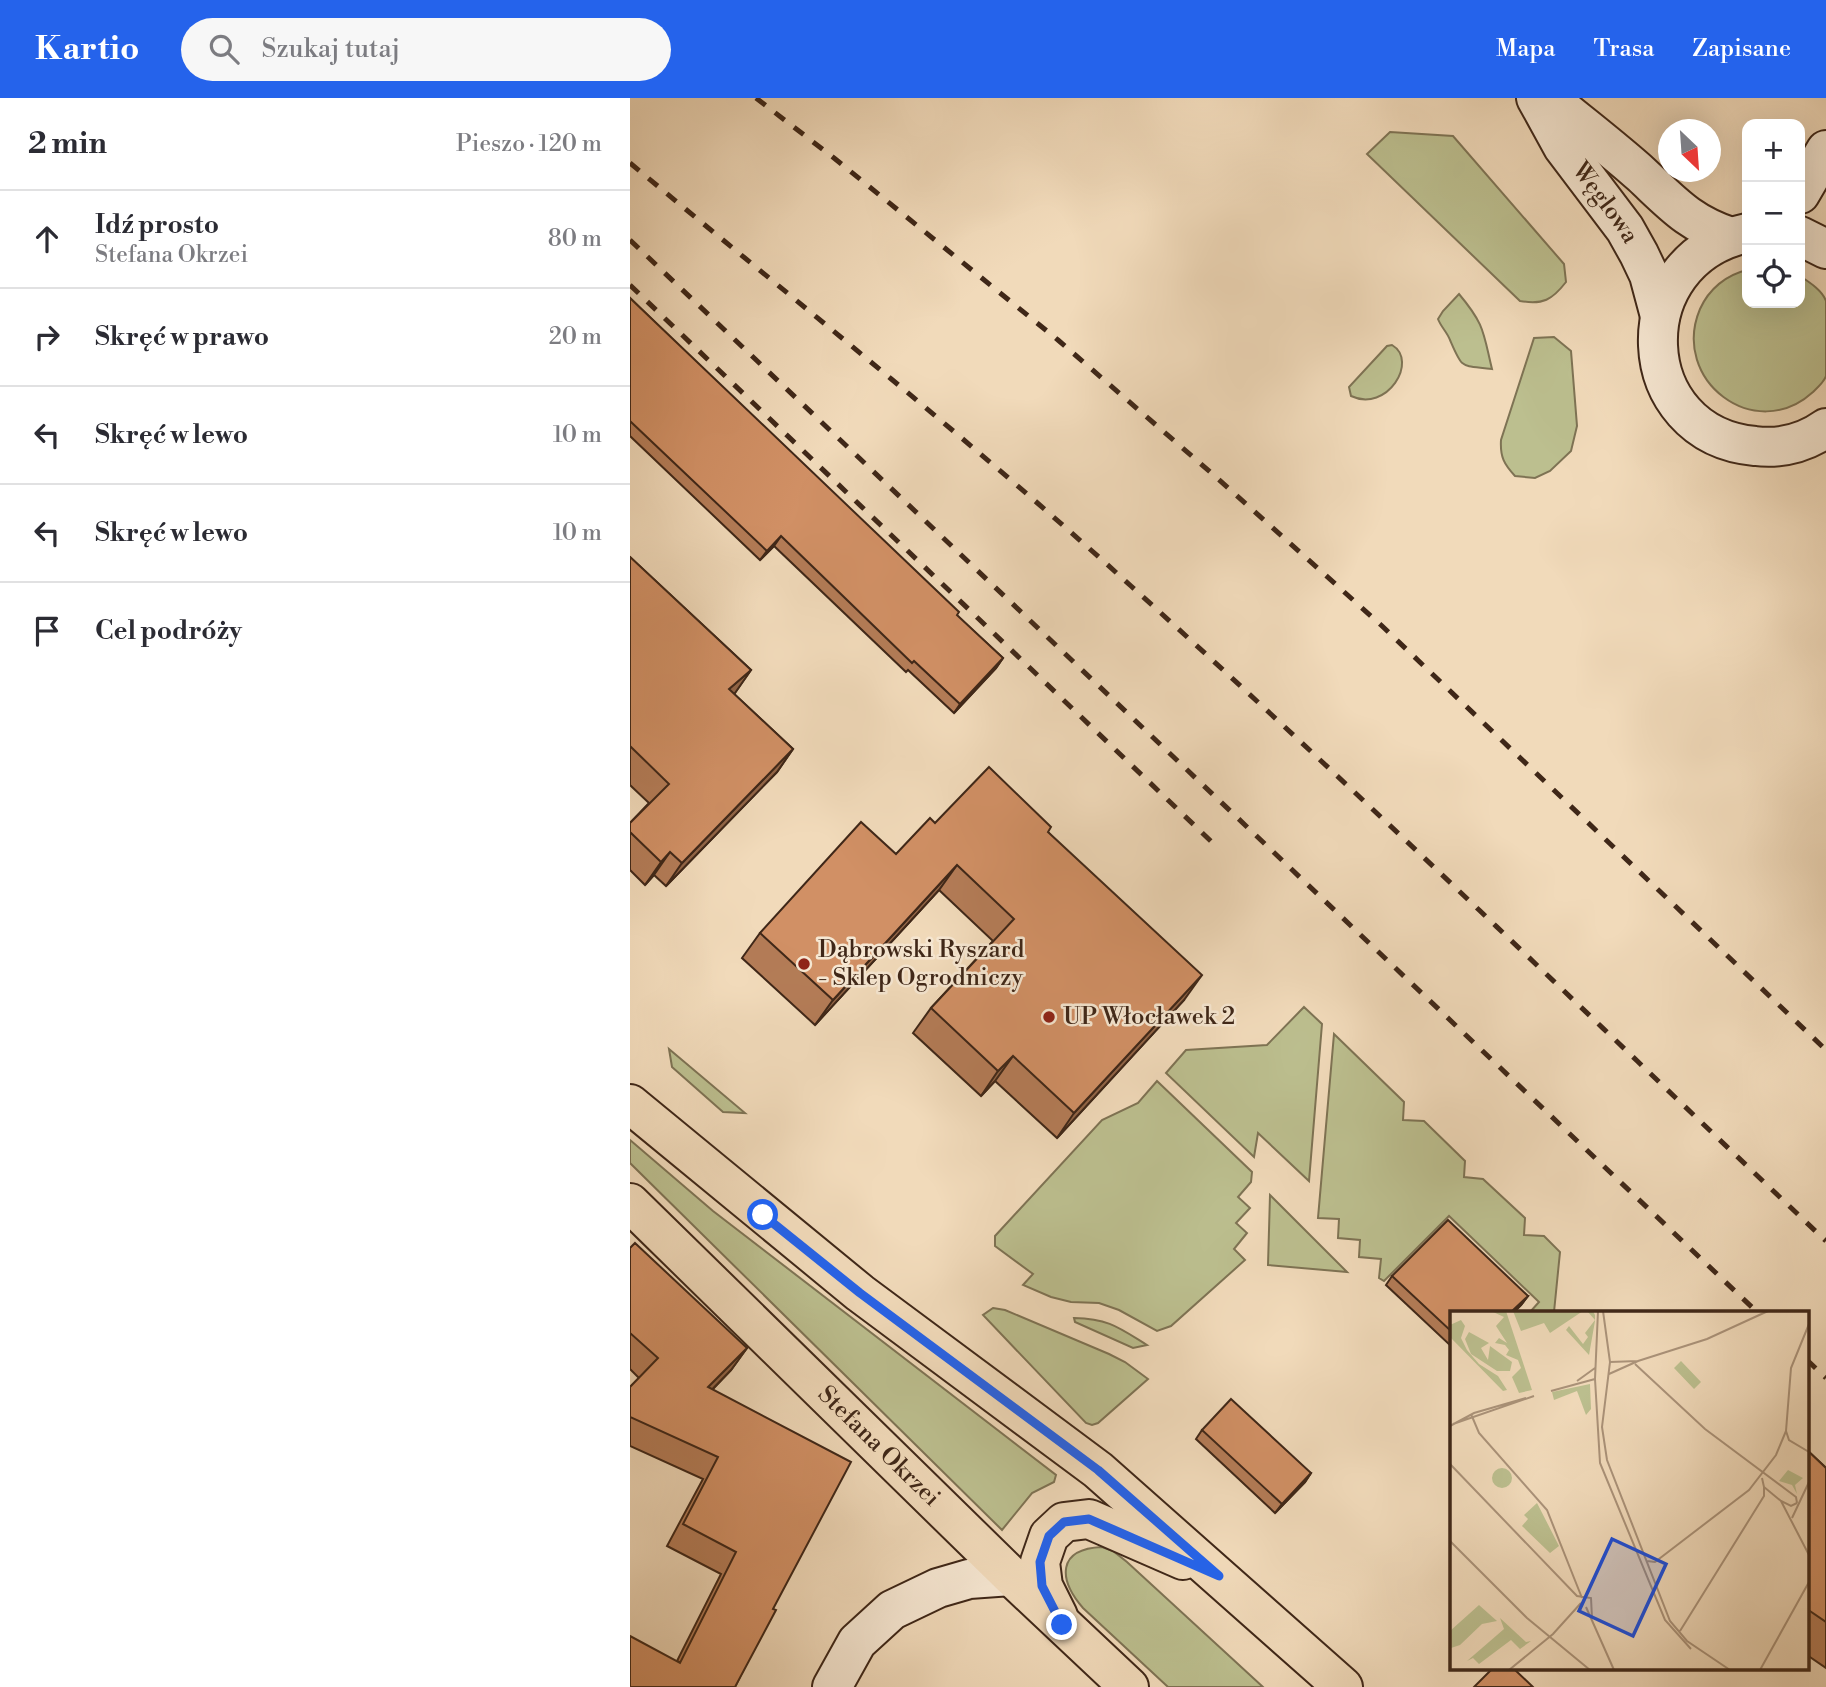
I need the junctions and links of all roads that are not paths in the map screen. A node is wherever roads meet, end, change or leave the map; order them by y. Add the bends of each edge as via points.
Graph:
1 (1536, 98) edge
2 (1549, 98) edge
3 (1826, 150) edge
4 (1805, 186) edge
5 (1739, 235) edge
6 (1805, 239) edge
7 (1826, 250) edge
8 (1660, 316) junction
9 (1822, 433) edge
10 (630, 1104) edge
11 (630, 1203) edge
12 (1011, 1576) junction
13 (1219, 1576) junction
14 (1062, 1625) junction
15 (832, 1687) edge
16 (1129, 1687) edge
17 (1343, 1687) edge

1 - 8 street, Węglowa via 1563,148 1625,229 1652,282
2 - 5 street, Węglowa via 1685,215 1709,230
3 - 4 street
5 - 8 street via 1710,246 1693,259 1678,275
6 - 7 street
8 - 9 street via 1658,356 1664,377 1684,411 1702,427 1745,446 1769,448
10 - 13 main road via 860,1293 1098,1470
11 - 12 main road, Stefana Okrzei
12 - 14 main road, Stefana Okrzei
12 - 15 street via 969,1579 892,1610 857,1642
13 - 14 main road via 1089,1519 1064,1522 1049,1536 1040,1562 1042,1586
13 - 17 main road
14 - 16 main road, Stefana Okrzei

